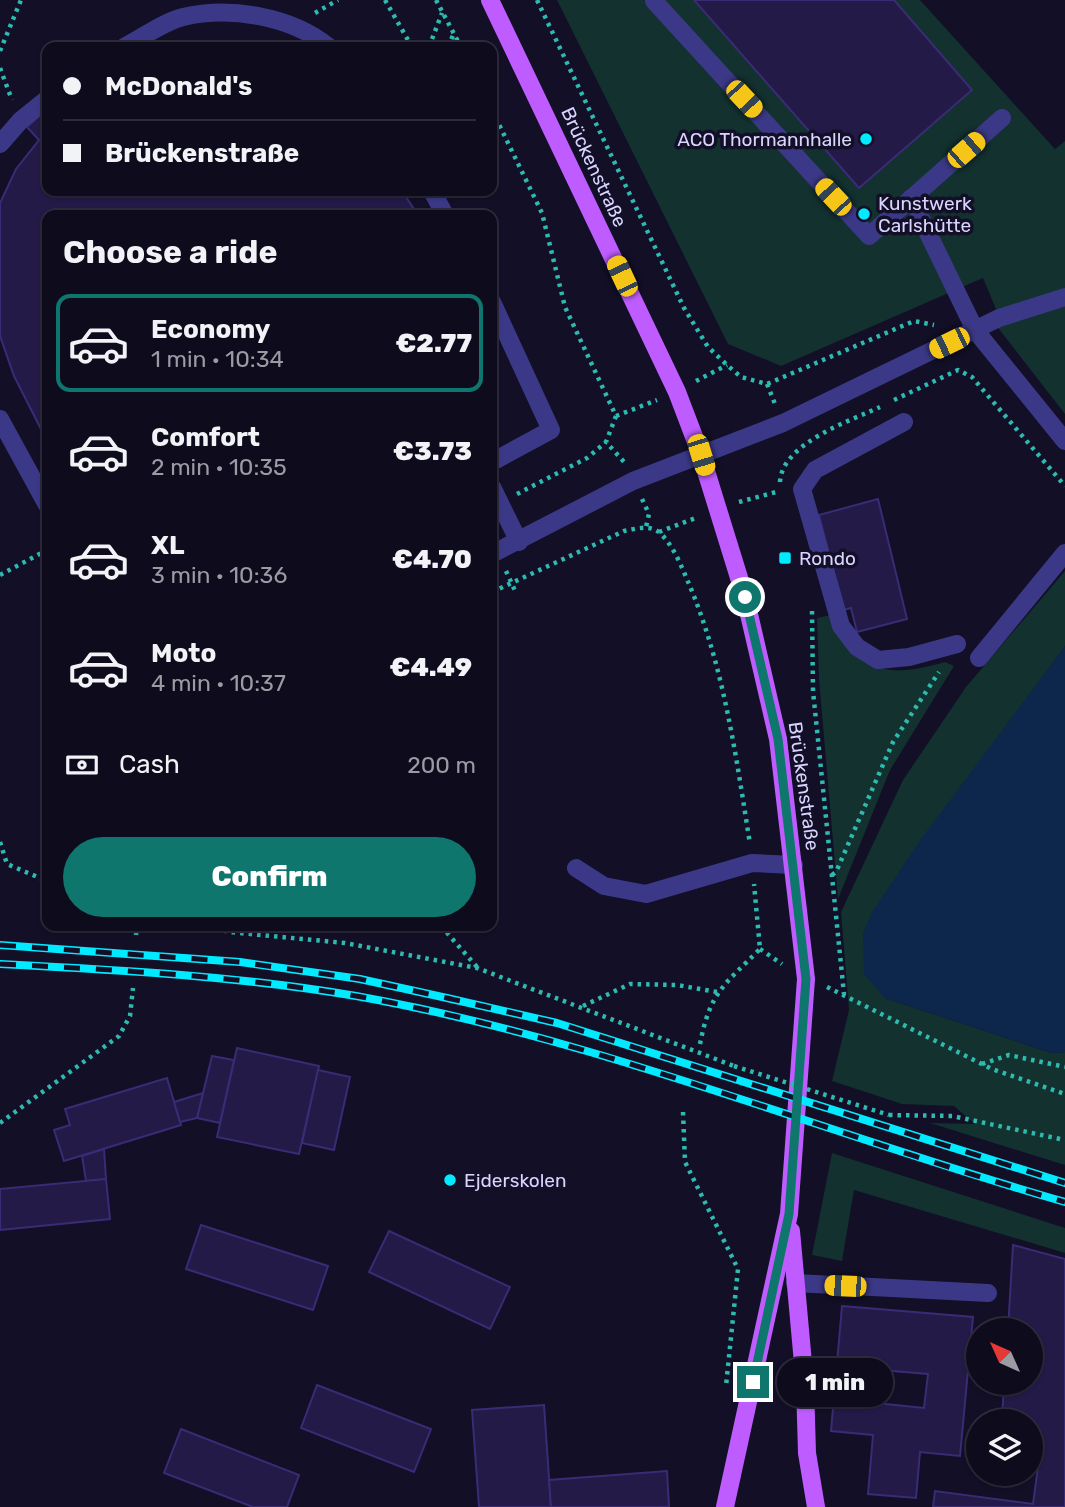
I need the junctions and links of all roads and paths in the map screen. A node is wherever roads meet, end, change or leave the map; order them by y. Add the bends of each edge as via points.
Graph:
1 (21, 0) edge
2 (385, 0) edge
3 (436, 0) edge
4 (490, 0) edge
5 (537, 0) edge
6 (654, 1) edge
7 (442, 12) junction
8 (454, 33) junction
9 (134, 42) edge
10 (320, 42) edge
11 (409, 42) edge
12 (431, 42) edge
13 (450, 42) edge
14 (458, 42) edge
15 (0, 51) edge
16 (0, 68) edge
17 (42, 103) edge
18 (1002, 118) dead end
19 (21, 120) junction
20 (497, 120) edge
21 (0, 144) edge
22 (911, 198) junction
23 (1065, 297) edge
24 (497, 313) edge
25 (975, 330) junction
26 (949, 343) junction
27 (958, 370) junction
28 (0, 419) edge
29 (904, 422) dead end
30 (1065, 441) edge
31 (606, 442) junction
32 (701, 455) junction
33 (497, 459) edge
34 (633, 481) junction
35 (1065, 486) edge
36 (497, 495) edge
37 (42, 496) edge
38 (497, 497) edge
39 (784, 502) dead end
40 (646, 527) junction
41 (519, 542) junction
42 (497, 552) edge
43 (1065, 553) edge
44 (42, 554) edge
45 (0, 575) edge
46 (497, 590) edge
47 (812, 606) dead end
48 (957, 645) joint
49 (979, 658) dead end
50 (0, 842) edge
51 (752, 863) junction
52 (794, 865) junction
53 (576, 868) dead end
54 (832, 875) junction
55 (42, 879) edge
56 (136, 931) edge
57 (225, 931) edge
58 (446, 931) edge
59 (229, 932) joint
60 (136, 935) dead end
61 (477, 968) junction
62 (133, 988) dead end
63 (717, 992) junction
64 (583, 1006) junction
65 (700, 1044) dead end
66 (982, 1063) junction
67 (1065, 1067) edge
68 (1065, 1094) edge
69 (683, 1112) dead end
70 (0, 1123) edge
71 (1065, 1140) edge
72 (789, 1214) junction
73 (795, 1283) junction
74 (988, 1293) dead end
75 (723, 1399) dead end
76 (807, 1453) junction
77 (725, 1507) edge
78 (816, 1507) edge
79 (830, 1507) edge

1 - 15 path
2 - 11 path
3 - 7 path
4 - 32 main road, Brückenstraße via 677,392
5 - 26 path via 684,307 708,347 741,377 766,384 914,321 933,324
6 - 22 street via 869,236
7 - 8 path
7 - 12 path
8 - 13 path
8 - 14 path
9 - 10 street via 182,18 247,13 291,26
16 - 19 path
17 - 19 street
18 - 22 street
19 - 21 street
20 - 31 path via 542,213 565,307 616,416
22 - 25 street
23 - 25 street
24 - 33 street via 551,430
25 - 26 street
25 - 30 street
26 - 27 path
26 - 32 street via 783,424
27 - 35 path via 972,377
27 - 39 path via 807,442 793,454 780,476
28 - 37 street
29 - 48 street via 815,470 802,489 841,626 857,647 878,660
31 - 34 path via 623,459
31 - 36 path via 587,458
32 - 34 street
32 - 52 main road, Brückenstraße via 745,597 778,739
34 - 40 path via 649,514
34 - 41 street
38 - 41 street
40 - 46 path via 624,531
40 - 51 path via 659,532 680,563 703,618 732,728
41 - 42 street
43 - 49 street
44 - 45 path
47 - 54 path via 813,691
48 - 54 path via 893,742
50 - 55 path via 8,864
51 - 52 street
51 - 53 street via 646,894 604,886
51 - 63 path via 760,949
52 - 72 main road, Brückenstraße via 806,979
54 - 66 path via 844,994
56 - 60 path
57 - 59 path
58 - 61 path
59 - 61 path via 345,943
61 - 64 path
62 - 70 path via 130,1016 119,1036
63 - 64 path via 630,984
63 - 65 path via 706,1012
64 - 71 path, bridge via 734,1066 889,1115 952,1116
66 - 67 path via 1009,1055
66 - 68 path
69 - 75 path via 685,1162 737,1269
72 - 73 main road, Brückenstraße
72 - 77 main road, Brückenstraße
73 - 74 street
73 - 76 main road, Brückenstraße
76 - 78 main road, Brückenstraße
76 - 79 main road

